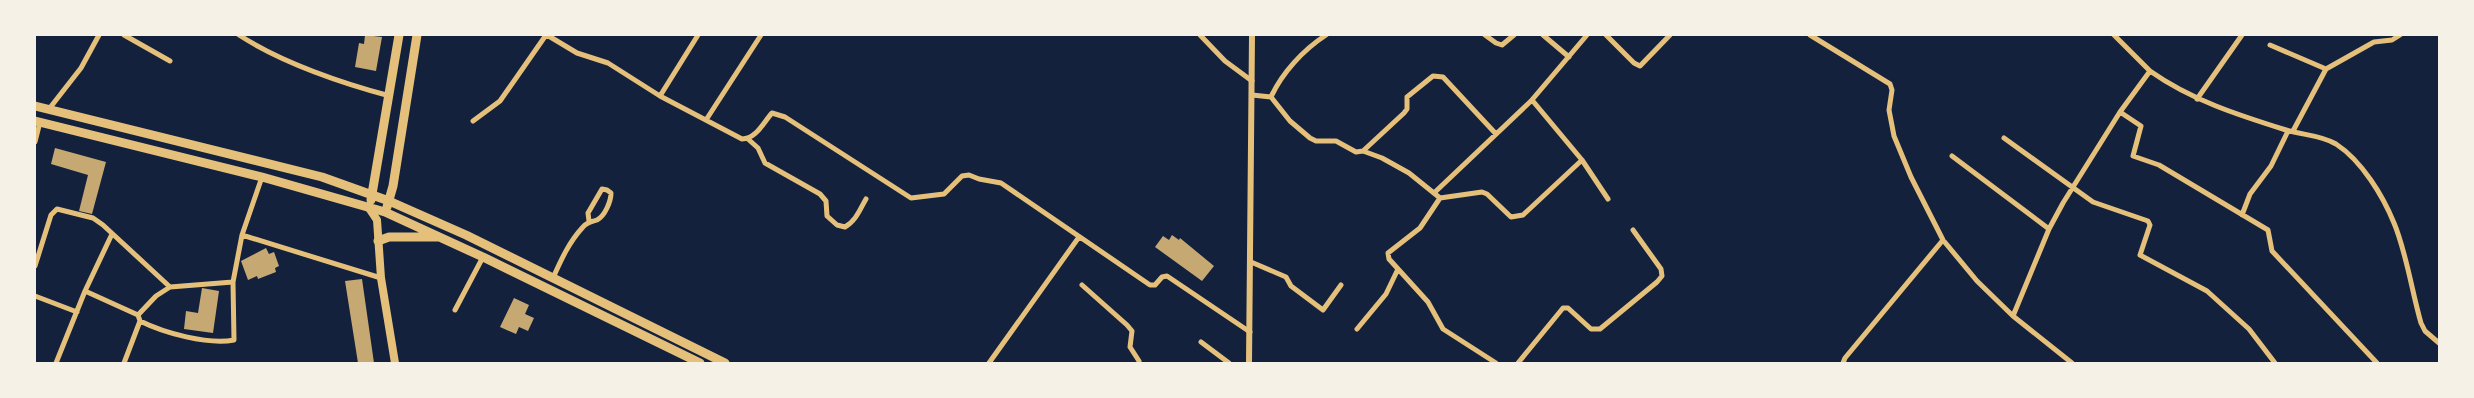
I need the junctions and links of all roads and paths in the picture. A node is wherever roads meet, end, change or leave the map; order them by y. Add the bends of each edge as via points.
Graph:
1 (99, 35) edge
2 (124, 35) edge
3 (239, 35) edge
4 (399, 35) edge
5 (417, 35) edge
6 (547, 35) edge
7 (698, 35) edge
8 (761, 35) edge
9 (1200, 35) edge
10 (1252, 35) edge
11 (1326, 35) edge
12 (1485, 35) edge
13 (1514, 35) edge
14 (1543, 35) edge
15 (1588, 35) edge
16 (1606, 35) edge
17 (1670, 35) edge
18 (1810, 35) edge
19 (2114, 35) edge
20 (2242, 35) edge
21 (2400, 35) edge
22 (2270, 45) dead end
23 (1569, 57) junction
24 (170, 61) dead end
25 (2326, 69) junction
26 (2150, 71) junction
27 (1252, 80) junction
28 (390, 96) junction
29 (660, 96) junction
30 (1252, 96) junction
31 (1271, 97) junction
32 (2197, 99) junction
33 (1532, 100) junction
34 (35, 106) edge
35 (48, 110) junction
36 (2120, 112) junction
37 (706, 120) junction
38 (474, 121) dead end
39 (38, 122) edge
40 (2290, 131) junction
41 (1496, 134) junction
42 (2004, 138) dead end
43 (748, 139) junction
44 (35, 142) edge
45 (1363, 151) junction
46 (1952, 156) dead end
47 (1582, 160) junction
48 (262, 177) junction
49 (2073, 188) junction
50 (1434, 193) junction
51 (372, 195) junction
52 (1440, 198) junction
53 (866, 199) dead end
54 (1608, 199) dead end
55 (389, 202) junction
56 (369, 208) junction
57 (385, 212) junction
58 (2242, 215) junction
59 (377, 220) junction
60 (589, 221) junction
61 (2049, 229) junction
62 (1633, 230) dead end
63 (112, 234) junction
64 (242, 235) junction
65 (440, 237) junction
66 (1079, 237) junction
67 (1944, 240) junction
68 (378, 241) junction
69 (484, 257) junction
70 (1251, 262) junction
71 (35, 266) edge
72 (1398, 269) junction
73 (381, 278) junction
74 (553, 278) junction
75 (233, 282) junction
76 (1082, 285) dead end
77 (1341, 285) dead end
78 (170, 287) junction
79 (85, 291) junction
80 (35, 296) edge
81 (455, 310) dead end
82 (77, 312) junction
83 (138, 315) junction
84 (2013, 316) junction
85 (140, 321) junction
86 (1357, 329) dead end
87 (1250, 332) junction
88 (1201, 342) dead end
89 (2439, 343) edge
90 (695, 362) edge
91 (1140, 362) edge
92 (56, 363) edge
93 (124, 363) edge
94 (395, 363) edge
95 (725, 363) edge
96 (989, 363) edge
97 (1131, 363) edge
98 (1229, 363) edge
99 (1249, 363) edge
100 (1496, 363) edge
101 (1518, 363) edge
102 (1843, 363) edge
103 (2072, 363) edge
104 (2275, 363) edge
105 (2377, 363) edge

1 - 35 street via 80,68
2 - 24 street
3 - 28 street via 259,48 360,88
4 - 28 highway
5 - 55 highway
6 - 29 street via 577,53 608,63
6 - 38 street via 500,101
7 - 29 street
8 - 37 street
9 - 27 street via 1225,61
10 - 27 street
11 - 31 street via 1304,53
12 - 13 street via 1502,45
14 - 23 street
15 - 23 street
16 - 17 street via 1634,64 1640,66
18 - 67 street via 1890,84 1889,110 1894,136
19 - 26 street
20 - 32 street
21 - 25 street via 2392,40 2374,42
22 - 25 street
23 - 33 street
25 - 40 street
26 - 32 street
26 - 36 street
27 - 30 street
28 - 51 highway via 378,145
29 - 37 street
30 - 31 street
30 - 70 street
31 - 45 street via 1290,121 1310,138 1336,141 1356,152
32 - 40 street
33 - 41 street
33 - 47 street
34 - 35 highway
35 - 51 highway via 322,177
36 - 49 street
36 - 58 street via 2140,126 2132,155 2159,165
37 - 43 street
39 - 44 street
39 - 48 highway
40 - 58 street via 2271,166 2250,194
40 - 89 street via 2322,138 2339,146 2369,178 2394,224 2422,326
41 - 45 street via 1443,77 1433,76 1407,97 1404,113
41 - 50 street
42 - 49 street
43 - 53 street via 758,148 765,163 820,194 826,201 827,216 837,225 849,226
43 - 66 street via 772,112 805,129 911,198 944,194 962,176 969,175 1001,183
45 - 50 street via 1409,173
46 - 61 street
47 - 52 street via 1516,218 1482,192
47 - 54 street
48 - 56 highway
48 - 64 street
49 - 61 street
49 - 104 street via 2093,202 2148,221 2150,225 2139,252 2142,258 2207,291 2249,329
50 - 52 street
51 - 55 highway
51 - 56 highway
52 - 72 street via 1420,228 1388,253
55 - 57 highway
55 - 74 highway
56 - 57 highway
56 - 59 main road
57 - 59 main road
57 - 65 highway
58 - 105 street via 2268,230 2272,251
59 - 68 main road
60 - 60 street via 588,214 598,194 607,190 611,198 604,212 598,220
60 - 74 street via 564,253
61 - 84 street
62 - 101 street via 1661,269 1662,276 1657,282 1600,329 1591,329 1568,308 1563,308
63 - 71 street via 93,218 53,211
63 - 78 street
63 - 79 street
64 - 73 street
64 - 75 street
65 - 68 highway via 389,237
65 - 69 highway
66 - 87 street via 1150,285 1167,276
66 - 96 street
67 - 84 street via 1977,281
67 - 102 street
68 - 73 main road
69 - 81 street
69 - 90 highway
70 - 77 street via 1286,277 1291,286 1323,310
70 - 87 street
72 - 86 street via 1386,294
72 - 100 street via 1428,302 1444,329
73 - 94 main road
74 - 95 highway
75 - 78 street
75 - 85 street via 234,340 200,339 157,330
76 - 91 street via 1127,325 1132,332 1130,347
78 - 83 street
79 - 82 street
79 - 83 street
80 - 82 street
82 - 92 street
83 - 85 street
84 - 103 street
85 - 93 street
87 - 99 street
88 - 98 street
91 - 97 street

